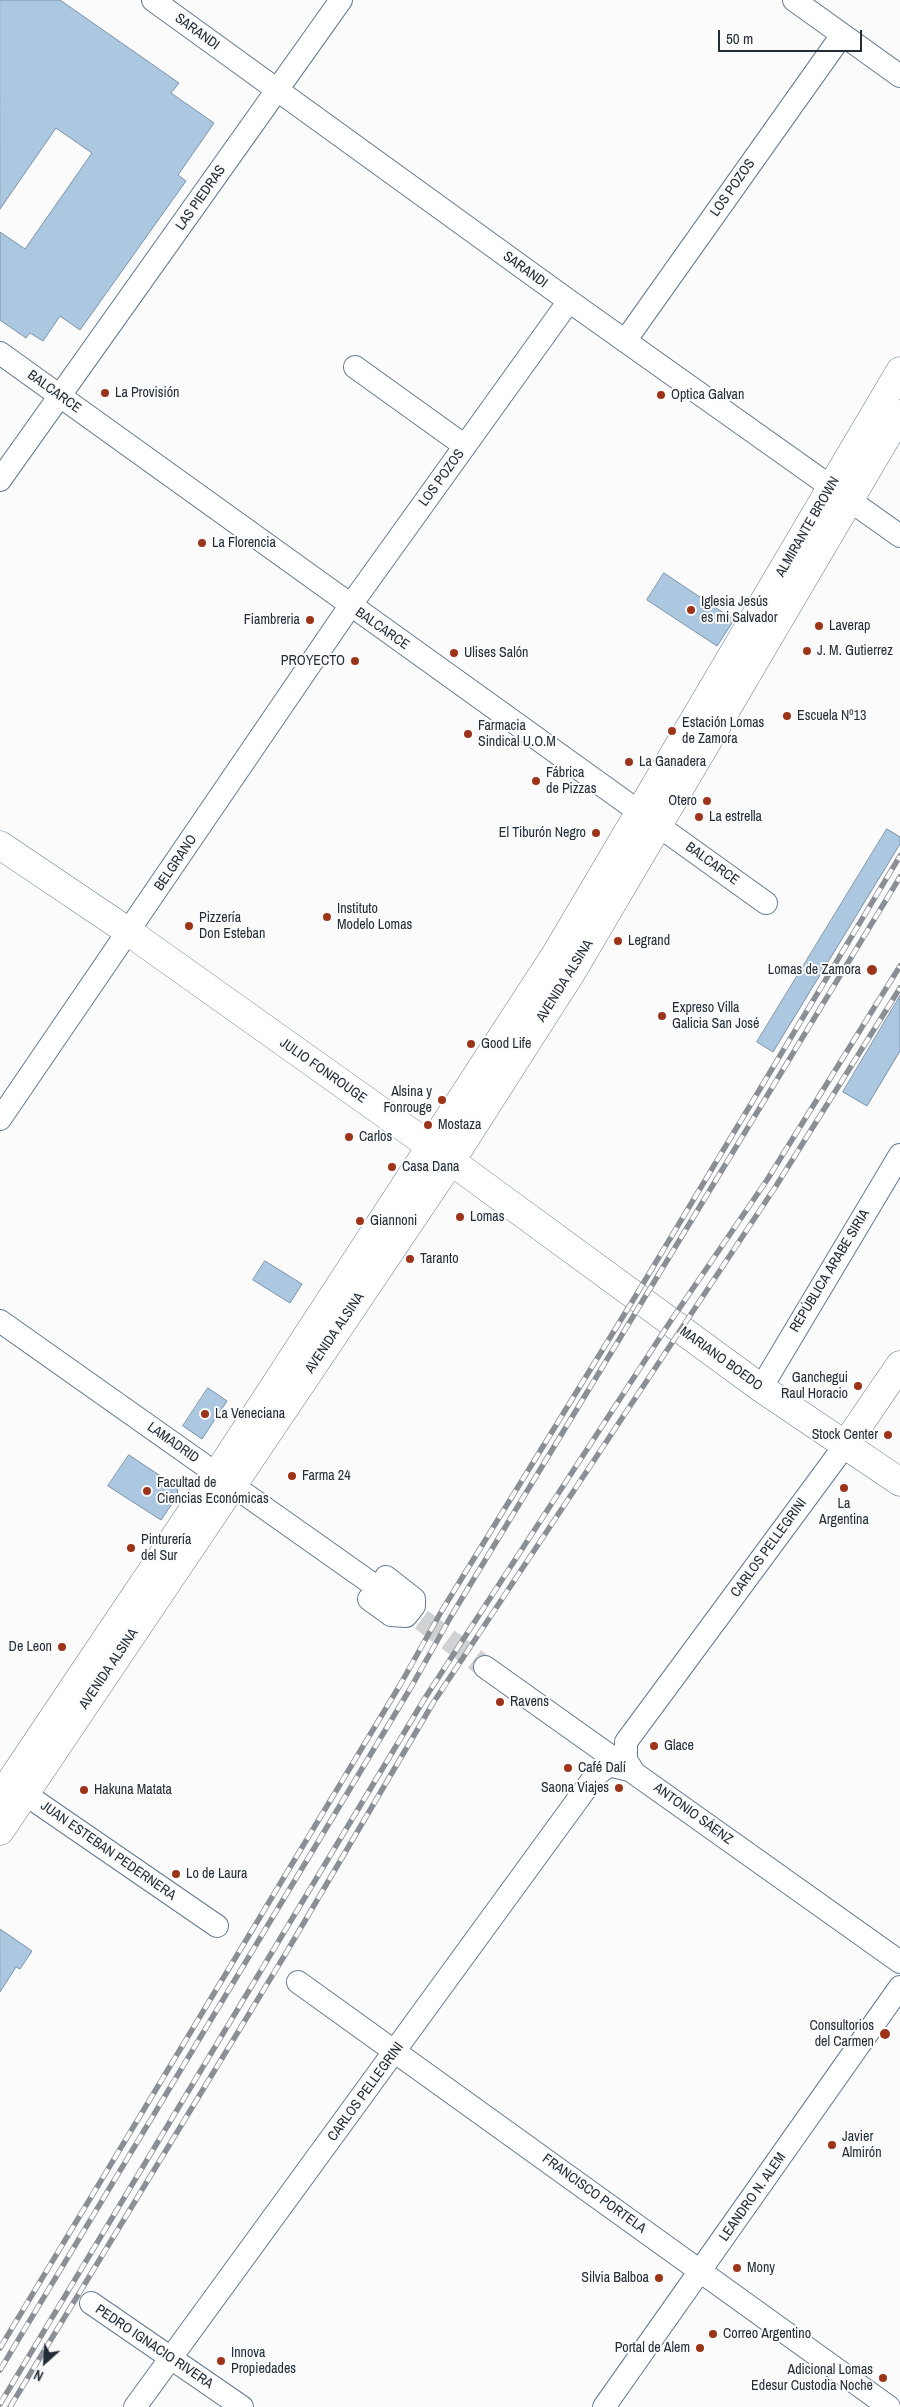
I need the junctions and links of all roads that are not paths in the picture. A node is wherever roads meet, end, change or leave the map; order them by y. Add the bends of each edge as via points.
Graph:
1 (153, 0) edge
2 (341, 0) edge
3 (794, 0) edge
4 (842, 35) junction
5 (900, 76) edge
6 (278, 90) junction
7 (569, 301) junction
8 (625, 341) junction
9 (0, 353) edge
10 (355, 368) dead end
11 (900, 371) edge
12 (60, 397) junction
13 (900, 414) edge
14 (465, 446) junction
15 (0, 480) edge
16 (840, 493) junction
17 (900, 536) edge
18 (350, 606) junction
19 (650, 820) junction
20 (0, 845) edge
21 (766, 903) dead end
22 (129, 932) junction
23 (0, 1119) edge
24 (441, 1154) junction
25 (900, 1155) edge
26 (642, 1302) joint
27 (0, 1321) edge
28 (900, 1365) edge
29 (760, 1388) junction
30 (846, 1444) junction
31 (229, 1482) junction
32 (900, 1482) edge
33 (395, 1600) tunnel mouth
34 (485, 1667) tunnel mouth
35 (635, 1729) junction
36 (633, 1771) junction
37 (595, 1776) junction
38 (9, 1787) edge
39 (0, 1832) edge
40 (217, 1926) dead end
41 (900, 1962) edge
42 (298, 1982) dead end
43 (900, 1987) edge
44 (396, 2052) junction
45 (701, 2271) junction
46 (91, 2303) dead end
47 (171, 2358) junction
48 (135, 2407) edge
49 (242, 2407) edge
50 (604, 2407) edge
51 (889, 2407) edge

1 - 6 street, SARANDI
2 - 6 street, LAS PIEDRAS
3 - 4 street
4 - 5 street
4 - 8 street, LOS POZOS
6 - 7 street, SARANDI
6 - 12 street, LAS PIEDRAS
7 - 8 street, SARANDI
7 - 14 street, LOS POZOS
8 - 16 street, SARANDI
9 - 12 street, BALCARCE
10 - 14 street
11 - 16 main road, ALMIRANTE BROWN
12 - 15 street, LAS PIEDRAS
12 - 18 street, BALCARCE
13 - 16 main road, ALMIRANTE BROWN
14 - 18 street, LOS POZOS
16 - 17 street, SARANDI
16 - 19 main road, ALMIRANTE BROWN
18 - 19 street, BALCARCE
18 - 22 street, BELGRANO
19 - 21 street, BALCARCE
19 - 24 main road, AVENIDA ALSINA via 554,957
20 - 22 main road, JULIO FONROUGE
22 - 23 street, BELGRANO
22 - 24 main road, JULIO FONROUGE
24 - 26 main road, JULIO FONROUGE
24 - 31 main road, AVENIDA ALSINA
25 - 29 street, REPÚBLICA ARABE SIRIA
26 - 29 main road, MARIANO BOEDO
27 - 31 street, LAMADRID
28 - 30 main road, CARLOS PELLEGRINI
29 - 30 main road, MARIANO BOEDO
30 - 32 main road, MARIANO BOEDO
30 - 35 street, CARLOS PELLEGRINI
31 - 31 street, LAMADRID via 391,1615 406,1616 414,1606 414,1599 407,1592
31 - 33 street, LAMADRID
31 - 38 main road, AVENIDA ALSINA
34 - 36 street, ANTONIO SÁENZ
35 - 36 street, CARLOS PELLEGRINI via 624,1751
35 - 37 street via 612,1739 596,1735 493,1659 476,1655 472,1664 476,1672 581,1747 594,1764
36 - 37 street via 609,1765
36 - 41 street, ANTONIO SÁENZ
37 - 44 street, CARLOS PELLEGRINI
38 - 39 main road, AVENIDA ALSINA
38 - 40 street, JUAN ESTEBAN PEDERNERA
42 - 44 street, FRANCISCO PORTELA
43 - 45 street, LEANDRO N. ALEM
44 - 45 street, FRANCISCO PORTELA
44 - 47 street, CARLOS PELLEGRINI
45 - 50 street, LEANDRO N. ALEM
45 - 51 street, FRANCISCO PORTELA
46 - 47 street, PEDRO IGNACIO RIVERA
47 - 48 street, CARLOS PELLEGRINI
47 - 49 street, PEDRO IGNACIO RIVERA

